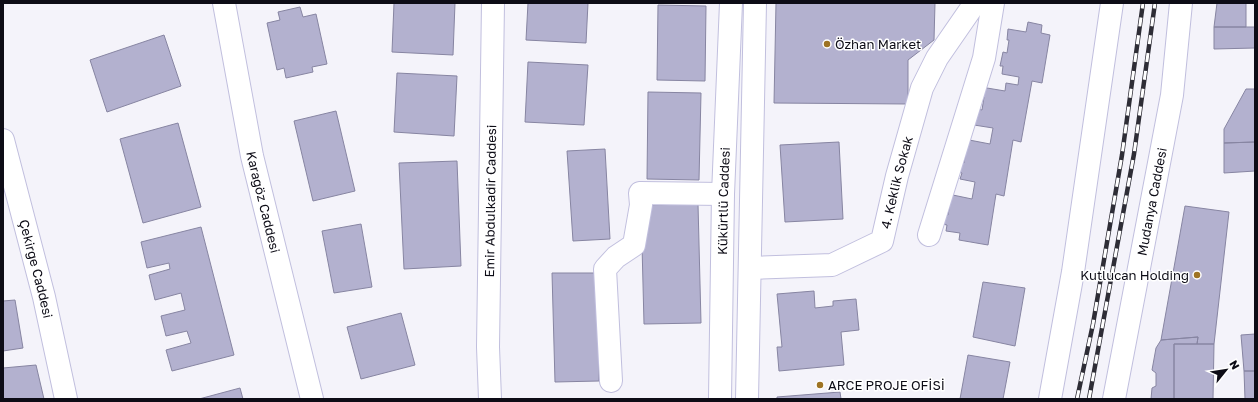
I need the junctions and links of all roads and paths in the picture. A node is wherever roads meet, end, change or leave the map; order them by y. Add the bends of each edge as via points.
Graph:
1 (224, 3) edge
2 (493, 3) edge
3 (731, 3) edge
4 (755, 3) edge
5 (975, 3) edge
6 (993, 3) edge
7 (1112, 3) edge
8 (1181, 3) edge
9 (3, 140) edge
10 (724, 194) junction
11 (929, 235) dead end
12 (750, 268) junction
13 (611, 381) dead end
14 (66, 399) edge
15 (312, 399) edge
16 (490, 399) edge
17 (720, 399) edge
18 (747, 399) edge
19 (1050, 399) edge
20 (1114, 399) edge

1 - 15 main road, Karagöz Caddesi via 252,156
2 - 16 main road, Emir Abdulkadir Caddesi via 488,347
3 - 10 main road, Kükürtlü Caddesi
4 - 12 main road, Kükürtlü Caddesi
5 - 12 main road, 4. Keklik Sokak via 937,58 922,88 882,241 832,265
6 - 11 main road via 984,58
7 - 19 main road via 1073,272
8 - 20 main road, Mudanya Caddesi via 1172,95
9 - 14 main road, Çekirge Caddesi via 44,297
10 - 13 main road via 640,193 634,245 616,257 605,269
10 - 17 main road, Kükürtlü Caddesi
12 - 18 main road, Kükürtlü Caddesi

